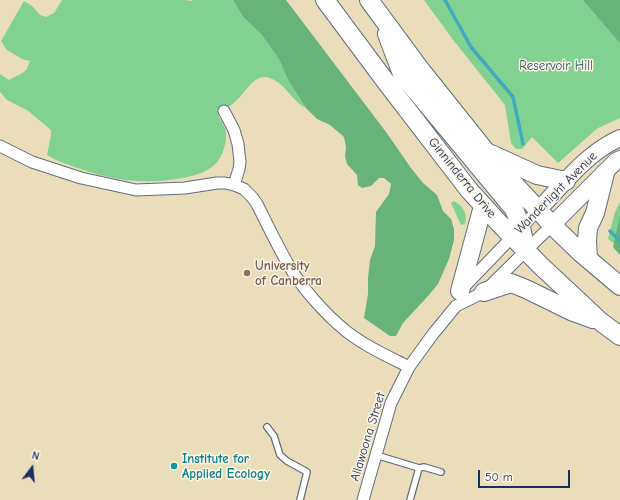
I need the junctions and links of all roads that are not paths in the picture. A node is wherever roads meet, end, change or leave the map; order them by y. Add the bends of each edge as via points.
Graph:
1 (326, 0) edge
2 (369, 0) edge
3 (382, 19) junction
4 (224, 111) dead end
5 (620, 138) edge
6 (0, 146) edge
7 (486, 152) junction
8 (620, 159) edge
9 (605, 173) junction
10 (566, 181) junction
11 (234, 185) junction
12 (483, 206) junction
13 (538, 210) junction
14 (552, 225) junction
15 (517, 232) junction
16 (526, 251) junction
17 (588, 259) junction
18 (620, 286) edge
19 (484, 292) junction
20 (458, 298) junction
21 (601, 322) junction
22 (620, 336) edge
23 (409, 367) junction
24 (267, 427) dead end
25 (376, 455) junction
26 (419, 468) junction
27 (441, 472) dead end
28 (300, 500) edge
29 (363, 500) edge
30 (410, 500) edge

1 - 12 main road, Ginninderra Drive
2 - 3 main road
3 - 7 main road
3 - 15 main road via 402,74 514,209
4 - 11 street via 238,144 240,169
5 - 10 street, Wanderlight Avenue via 608,143 588,158
6 - 11 street via 32,162 82,178 136,190 185,188 217,183
7 - 10 main road via 537,175
7 - 13 main road
8 - 9 street, Wanderlight Avenue
9 - 14 street, Wanderlight Avenue
9 - 17 main road via 595,213 588,228
10 - 13 street, Wanderlight Avenue
11 - 23 street via 252,197 288,264 303,287 322,308 346,331
12 - 15 main road, Ginninderra Drive
12 - 20 main road
13 - 14 main road
13 - 15 street, Wanderlight Avenue
14 - 16 street, Allawoona Street
14 - 17 main road
15 - 16 main road, Ginninderra Drive
15 - 20 street, Allawoona Street
16 - 19 street, Allawoona Street
16 - 21 main road, Ginninderra Drive
17 - 18 main road
19 - 20 street, Allawoona Street
19 - 21 main road via 511,283
20 - 23 street, Allawoona Street
21 - 22 main road, Ginninderra Drive
23 - 25 street, Allawoona Street via 391,403
24 - 28 lane via 274,436 280,455 307,472
25 - 26 lane
25 - 29 street, Allawoona Street
26 - 27 lane
26 - 30 lane

